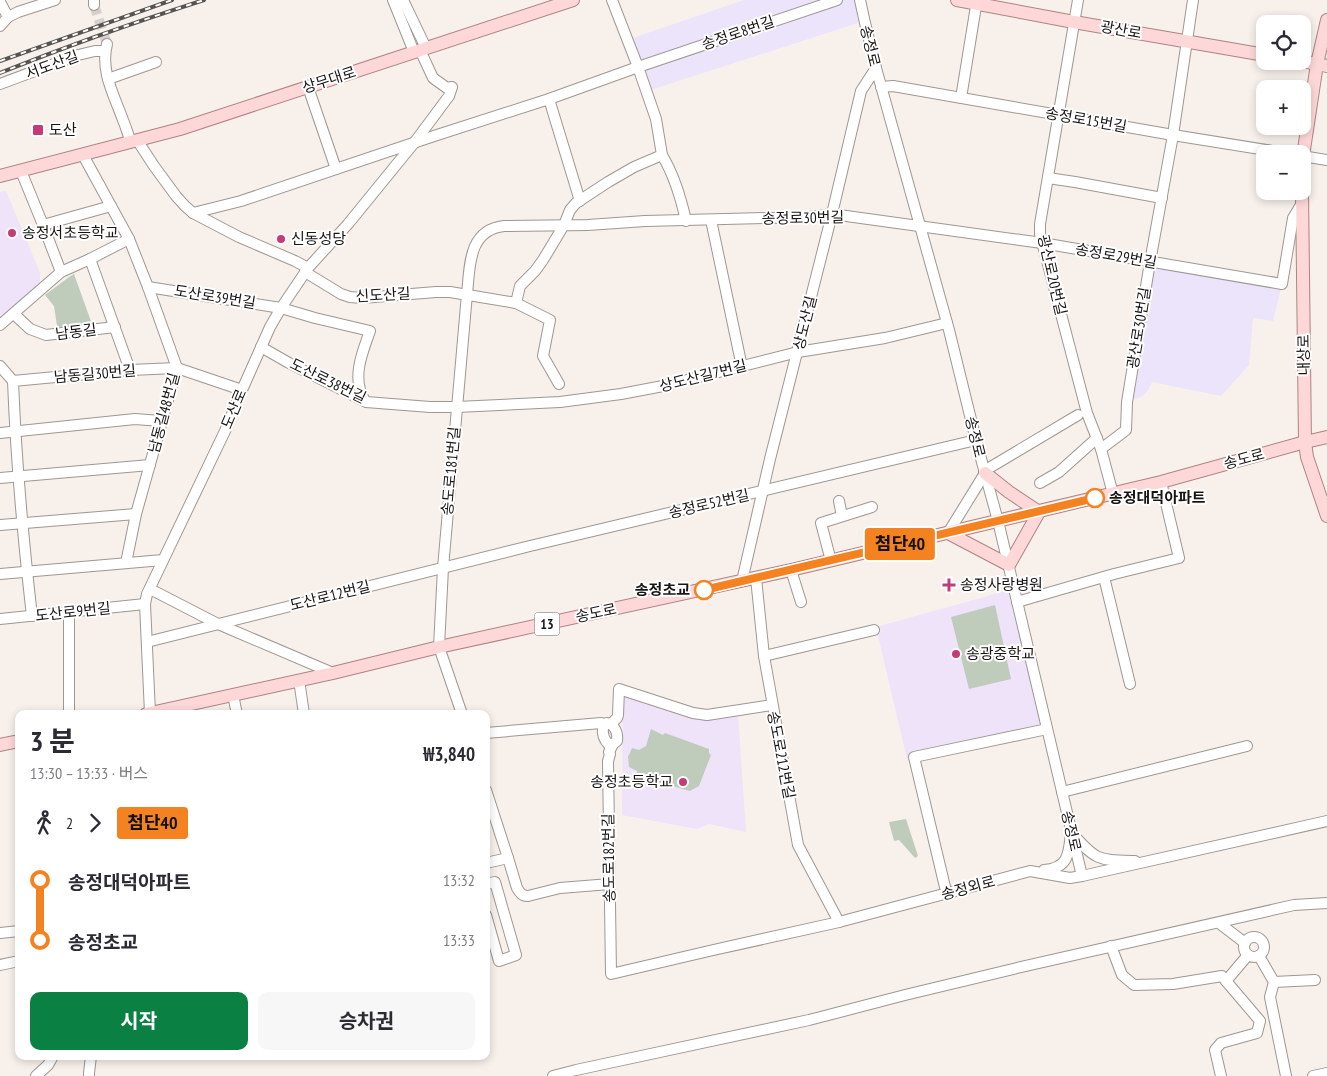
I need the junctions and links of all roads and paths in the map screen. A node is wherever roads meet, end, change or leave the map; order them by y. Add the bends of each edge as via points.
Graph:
1 (55, 0) edge
2 (393, 0) edge
3 (403, 0) edge
4 (573, 0) edge
5 (612, 0) edge
6 (837, 0) edge
7 (860, 0) edge
8 (957, 0) edge
9 (1078, 0) edge
10 (1194, 0) edge
11 (0, 2) edge
12 (977, 2) edge
13 (8, 17) junction
14 (1327, 20) edge
15 (1074, 22) junction
16 (0, 26) edge
17 (1187, 41) junction
18 (106, 48) joint
19 (420, 50) junction
20 (1256, 53) edge
21 (156, 62) dead end
22 (1322, 65) edge
23 (638, 67) junction
24 (876, 68) junction
25 (108, 79) junction
26 (0, 84) edge
27 (308, 86) junction
28 (881, 87) junction
29 (960, 98) junction
30 (549, 99) junction
31 (1059, 115) junction
32 (1172, 135) junction
33 (134, 141) junction
34 (414, 143) junction
35 (1305, 145) edge
36 (1256, 148) edge
37 (83, 155) junction
38 (662, 155) junction
39 (1311, 157) edge
40 (1327, 160) edge
41 (336, 169) junction
42 (21, 171) junction
43 (0, 176) edge
44 (1048, 178) junction
45 (1162, 198) junction
46 (1301, 200) edge
47 (1302, 200) edge
48 (580, 201) junction
49 (111, 206) junction
50 (193, 213) junction
51 (832, 214) junction
52 (686, 220) junction
53 (711, 220) junction
54 (44, 225) junction
55 (564, 225) junction
56 (920, 225) junction
57 (482, 235) joint
58 (129, 238) junction
59 (1042, 243) junction
60 (90, 259) junction
61 (1150, 262) junction
62 (306, 270) junction
63 (62, 272) junction
64 (148, 287) junction
65 (467, 294) junction
66 (516, 303) junction
67 (281, 308) junction
68 (14, 314) junction
69 (947, 323) junction
70 (0, 325) edge
71 (115, 327) junction
72 (261, 347) junction
73 (798, 352) junction
74 (0, 366) edge
75 (742, 367) junction
76 (177, 368) junction
77 (130, 370) junction
78 (12, 381) junction
79 (558, 384) dead end
80 (242, 390) junction
81 (366, 402) junction
82 (457, 407) junction
83 (1078, 415) dead end
84 (161, 421) junction
85 (15, 431) junction
86 (0, 433) edge
87 (1097, 438) junction
88 (1327, 438) edge
89 (976, 440) junction
90 (1305, 442) junction
91 (1101, 449) junction
92 (150, 465) junction
93 (984, 472) junction
94 (19, 476) junction
95 (0, 478) edge
96 (1161, 482) junction
97 (1040, 483) dead end
98 (762, 491) junction
99 (1113, 494) junction
100 (839, 501) dead end
101 (872, 507) dead end
102 (1039, 512) junction
103 (136, 514) junction
104 (842, 516) junction
105 (1327, 516) edge
106 (998, 521) junction
107 (22, 523) junction
108 (0, 525) edge
109 (948, 533) junction
110 (163, 560) junction
111 (831, 561) junction
112 (126, 563) junction
113 (1009, 565) junction
114 (443, 568) junction
115 (791, 570) junction
116 (27, 572) junction
117 (0, 574) edge
118 (1104, 577) junction
119 (756, 578) junction
120 (742, 581) junction
121 (150, 589) junction
122 (801, 602) dead end
123 (1017, 602) junction
124 (145, 604) junction
125 (70, 612) junction
126 (32, 616) junction
127 (0, 619) edge
128 (218, 624) junction
129 (874, 630) dead end
130 (147, 642) junction
131 (439, 647) junction
132 (764, 656) junction
133 (333, 672) junction
134 (299, 680) junction
135 (1130, 684) dead end
136 (232, 695) junction
137 (772, 705) junction
138 (68, 710) edge
139 (148, 710) edge
140 (162, 710) edge
141 (236, 710) edge
142 (303, 710) edge
143 (461, 710) edge
144 (607, 724) junction
145 (1047, 729) junction
146 (490, 733) edge
147 (15, 743) edge
148 (0, 746) edge
149 (1247, 746) dead end
150 (1062, 792) junction
151 (490, 802) edge
152 (1327, 821) edge
153 (1071, 832) junction
154 (508, 858) junction
155 (490, 862) edge
156 (1148, 862) junction
157 (1030, 871) junction
158 (1082, 876) junction
159 (490, 883) edge
160 (610, 884) junction
161 (946, 887) dead end
162 (1327, 903) edge
163 (839, 922) junction
164 (1219, 923) junction
165 (490, 928) edge
166 (15, 931) edge
167 (0, 933) edge
168 (1245, 943) junction
169 (1111, 946) junction
170 (1248, 955) junction
171 (1259, 956) junction
172 (15, 961) edge
173 (0, 965) edge
174 (611, 974) joint
175 (1226, 980) junction
176 (1315, 980) dead end
177 (1274, 982) junction
178 (1274, 1018) junction
179 (1260, 1021) junction
180 (1258, 1033) junction
181 (1277, 1036) junction
182 (51, 1060) edge
183 (90, 1060) edge
184 (1327, 1073) edge
185 (36, 1076) edge
186 (90, 1076) edge
187 (553, 1076) edge
188 (1221, 1076) edge
189 (1286, 1076) edge
190 (1313, 1076) edge

1 - 13 street
2 - 19 street
3 - 19 street
4 - 19 main road, 상무대로
5 - 23 street
6 - 23 street, 송정로8번길
7 - 24 street, 송정로
8 - 12 main road, 광산로
9 - 15 street, 광산로20번길
10 - 17 street, 광산로30번길
11 - 13 street
12 - 15 main road, 광산로
12 - 29 street
13 - 16 street
14 - 22 main road
15 - 17 main road, 광산로
15 - 31 street, 광산로20번길
17 - 20 main road, 광산로
17 - 32 street, 광산로30번길
18 - 25 street, 신도산길
18 - 26 street, 서도산길
19 - 27 main road, 상무대로
19 - 34 street, 도산로 via 433,78 447,88 452,87 449,96
21 - 25 street
22 - 35 main road
23 - 30 street, 송정로8번길
23 - 38 street via 656,119
24 - 28 street, 송정로
24 - 51 street, 상도산길 via 861,91
25 - 33 street, 신도산길
27 - 33 main road, 상무대로
27 - 41 street
28 - 29 street, 송정로15번길 via 893,86
28 - 56 street, 송정로
29 - 31 street, 송정로15번길
30 - 34 street, 송정로8번길
30 - 48 street
31 - 32 street, 송정로15번길
31 - 44 street, 광산로20번길
32 - 36 street, 송정로15번길
32 - 45 street, 광산로30번길
33 - 37 main road, 상무대로
33 - 50 street, 신도산길 via 184,206
34 - 41 street
34 - 62 street, 도산로
37 - 42 main road, 상무대로
37 - 49 street
38 - 48 street via 634,167
38 - 52 street via 674,180
39 - 40 street
41 - 50 street via 242,201
42 - 43 main road, 상무대로
42 - 54 street
44 - 45 street
44 - 59 street, 광산로20번길 via 1040,224
45 - 61 street, 광산로30번길
46 - 61 street, 송정로29번길 via 1293,218 1282,284
47 - 90 main road, 내상로
48 - 55 street via 570,210
49 - 54 street
49 - 58 street, 남동길48번길
50 - 62 street, 신도산길 via 295,261
51 - 53 street, 송정로30번길
51 - 56 street, 송정로30번길
51 - 73 street, 상도산길
52 - 53 street, 송정로30번길
52 - 55 street, 송정로30번길
53 - 75 street
54 - 63 street
55 - 57 street, 송정로30번길 via 496,226
55 - 66 street via 535,271 520,286
56 - 59 street, 송정로29번길
56 - 69 street, 송정로
57 - 65 street, 송도로181번길 via 475,244
58 - 60 street
58 - 64 street, 남동길48번길
59 - 61 street, 송정로29번길
59 - 87 street, 광산로20번길 via 1087,413
60 - 63 street
60 - 71 street, 남동길
61 - 91 street, 광산로30번길 via 1127,402 1126,430
62 - 65 street, 신도산길 via 350,297 436,292
62 - 67 street, 도산로
63 - 68 street
64 - 67 street, 도산로39번길
64 - 76 street, 남동길48번길
65 - 66 street
65 - 82 street, 송도로181번길
66 - 79 street via 550,320 543,356
67 - 72 street, 도산로
67 - 81 street, 도산로39번길 via 370,331 358,371 359,389
68 - 70 street
68 - 71 street, 남동길 via 30,329 46,335
69 - 73 street, 상도산길7번길 via 885,338
69 - 89 street, 송정로
71 - 77 street, 남동길
72 - 80 street, 도산로
72 - 81 street, 도산로38번길
73 - 75 street, 상도산길7번길
73 - 98 street, 상도산길
74 - 78 street
75 - 82 street, 상도산길7번길 via 606,397
76 - 77 street, 남동길30번길
76 - 80 street
76 - 84 street, 남동길48번길
77 - 78 street, 남동길30번길
78 - 85 street
80 - 110 street, 도산로
81 - 82 street, 도산로38번길
82 - 114 street, 송도로181번길
83 - 93 street
84 - 85 street via 135,419
84 - 92 street, 남동길48번길
85 - 86 street
85 - 94 street
87 - 91 street, 광산로20번길
87 - 97 street via 1059,472
88 - 90 main road, 송도로 / 13
89 - 93 street, 송정로
89 - 98 street, 송정로52번길
90 - 96 main road, 송도로 / 13
90 - 105 main road, 내상로
91 - 99 street, 광산로20번길
92 - 94 street
92 - 103 street, 남동길48번길
93 - 102 main road
93 - 106 street, 송정로
93 - 109 street
94 - 95 street
94 - 107 street
96 - 99 main road, 송도로 / 13
96 - 118 street via 1179,558
98 - 114 street, 송정로52번길
98 - 120 street, 상도산길
99 - 102 main road, 송도로 / 13
100 - 104 street
101 - 104 street
102 - 106 main road, 송도로 / 13
102 - 113 main road
103 - 107 street
103 - 112 street, 남동길48번길
104 - 111 street via 821,523
106 - 109 main road, 송도로 / 13
106 - 113 street, 송정로
107 - 108 street
107 - 116 street
109 - 111 main road, 송도로 / 13
109 - 113 main road
110 - 112 street
110 - 121 street, 도산로
111 - 115 main road, 송도로 / 13
112 - 116 street
113 - 123 street, 송정로
114 - 128 street, 도산로12번길
114 - 131 street, 송도로181번길
115 - 119 main road, 송도로 / 13
115 - 122 street
116 - 117 street
116 - 126 street
118 - 123 street
118 - 135 street
119 - 120 main road, 송도로 / 13
119 - 132 street, 송도로212번길
120 - 131 main road, 송도로 / 13
121 - 124 street, 도산로
121 - 128 street
123 - 145 street, 송정로
124 - 125 street, 도산로9번길
124 - 130 street, 도산로
125 - 126 street, 도산로9번길
125 - 138 street
126 - 127 street, 도산로9번길
128 - 130 street, 도산로12번길
128 - 133 street
129 - 132 street
130 - 139 street, 도산로
131 - 133 main road, 송도로 / 13
131 - 143 street
132 - 137 street, 송도로212번길
133 - 134 main road, 송도로 / 13
134 - 136 main road, 송도로 / 13
134 - 142 street
136 - 140 main road, 송도로 / 13
136 - 141 street
137 - 144 street via 708,715 619,689 617,718
137 - 163 street, 송도로212번길 via 798,845
144 - 146 street
144 - 160 street, 송도로182번길 via 602,731 605,740 613,744 608,761
145 - 150 street, 송정로
145 - 161 street via 914,757
147 - 148 main road
149 - 150 street
150 - 153 street, 송정로
151 - 154 street
152 - 156 street, 송정외로
153 - 156 street via 1091,854 1103,859
153 - 157 street via 1068,855 1061,865
153 - 158 street, 송정로
154 - 155 street
154 - 160 street via 517,888 524,896 560,888
156 - 158 street, 송정외로
157 - 158 street, 송정외로 via 1070,878
157 - 163 street, 송정외로
159 - 165 street via 495,882 516,955 500,961
160 - 174 street, 송도로182번길
162 - 164 street via 1294,906
163 - 174 street, 송정외로
164 - 168 street
164 - 169 street
166 - 167 street
168 - 170 street via 1244,950
168 - 171 street via 1251,937 1260,939 1264,948
169 - 175 street via 1122,975 1134,985 1173,984 1222,976
169 - 187 street via 809,1020
170 - 171 street
170 - 175 street
171 - 177 street
172 - 173 street
175 - 179 street
176 - 177 street
177 - 178 street via 1270,997
178 - 179 street
178 - 181 street
179 - 180 street
180 - 181 street
180 - 188 street via 1221,1043 1215,1050
181 - 189 street
182 - 185 street
183 - 186 street
184 - 190 street

